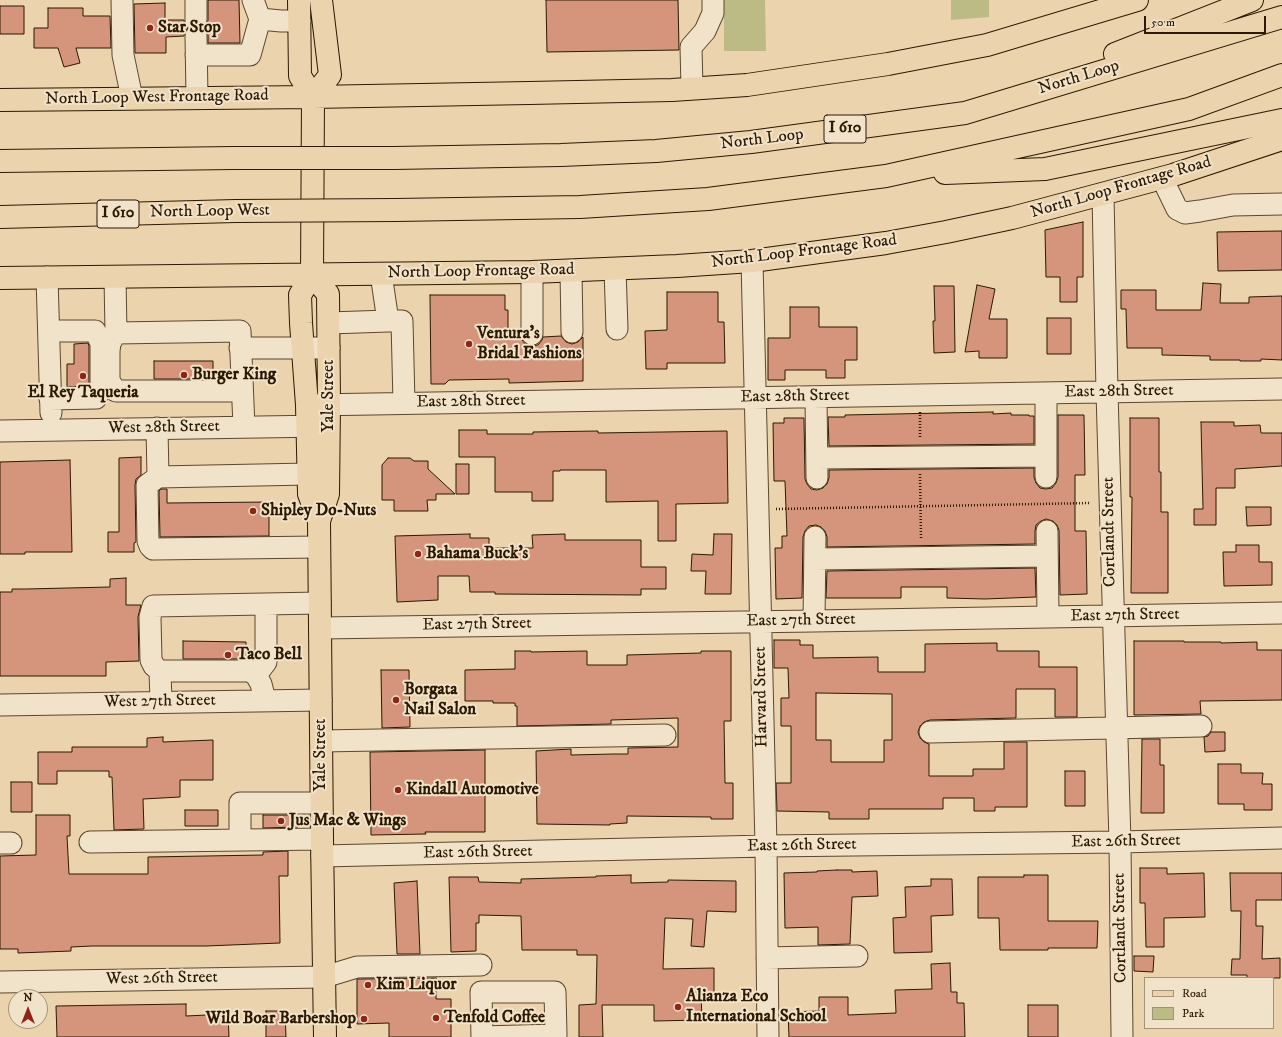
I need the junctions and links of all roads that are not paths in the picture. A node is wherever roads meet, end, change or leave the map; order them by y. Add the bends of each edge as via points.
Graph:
1 (122, 0) edge
2 (253, 0) edge
3 (322, 0) edge
4 (713, 0) edge
5 (1137, 0) edge
6 (1252, 0) edge
7 (1109, 4) edge
8 (300, 10) edge
9 (1282, 17) edge
10 (260, 19) junction
11 (196, 28) edge
12 (1282, 75) edge
13 (692, 88) junction
14 (197, 97) junction
15 (313, 97) junction
16 (132, 98) junction
17 (0, 100) edge
18 (965, 113) junction
19 (1282, 120) edge
20 (1282, 139) edge
21 (0, 161) edge
22 (886, 176) junction
23 (1162, 178) junction
24 (1103, 194) junction
25 (1282, 204) edge
26 (0, 217) edge
27 (752, 261) junction
28 (615, 269) junction
29 (571, 271) junction
30 (532, 272) junction
31 (381, 274) junction
32 (312, 275) junction
33 (47, 277) junction
34 (115, 277) junction
35 (0, 278) edge
36 (388, 321) junction
37 (329, 323) junction
38 (617, 329) dead end
39 (49, 331) junction
40 (572, 332) dead end
41 (116, 333) junction
42 (532, 334) dead end
43 (240, 348) junction
44 (303, 348) junction
45 (329, 348) junction
46 (1282, 389) edge
47 (242, 391) junction
48 (1107, 392) junction
49 (1046, 393) junction
50 (816, 397) junction
51 (755, 398) junction
52 (50, 399) junction
53 (329, 403) junction
54 (404, 403) junction
55 (307, 405) junction
56 (318, 426) junction
57 (244, 427) junction
58 (157, 428) junction
59 (51, 430) junction
60 (0, 431) edge
61 (1046, 456) junction
62 (309, 474) junction
63 (158, 477) junction
64 (1046, 477) dead end
65 (319, 521) junction
66 (1047, 531) dead end
67 (815, 536) dead end
68 (319, 546) junction
69 (1047, 556) junction
70 (815, 559) junction
71 (320, 603) junction
72 (266, 604) junction
73 (1282, 613) edge
74 (1113, 616) junction
75 (1048, 617) junction
76 (814, 621) junction
77 (760, 622) junction
78 (320, 628) junction
79 (160, 671) junction
80 (256, 675) junction
81 (265, 700) junction
82 (321, 700) junction
83 (161, 702) junction
84 (0, 705) edge
85 (1201, 726) dead end
86 (1116, 728) junction
87 (930, 732) dead end
88 (665, 735) dead end
89 (321, 741) junction
90 (321, 803) junction
91 (1282, 838) edge
92 (240, 840) junction
93 (90, 842) dead end
94 (1120, 842) junction
95 (766, 846) junction
96 (322, 848) junction
97 (857, 956) dead end
98 (767, 958) junction
99 (481, 965) dead end
100 (324, 977) junction
101 (0, 982) edge
102 (325, 1037) edge
103 (768, 1037) edge
104 (1122, 1037) edge

1 - 16 street via 123,56
2 - 10 street
3 - 15 main road via 330,75
4 - 13 street via 713,14 708,25 691,47
5 - 7 main road
6 - 18 main road
7 - 13 main road via 987,45 888,64 747,85
8 - 10 street via 281,21
8 - 15 main road via 300,76
9 - 18 main road, North Loop / I 610
10 - 11 street via 250,55
11 - 14 street
12 - 22 main road, I 610 via 1189,109
13 - 15 main road
14 - 15 main road, North Loop West Frontage Road
14 - 16 main road, North Loop West Frontage Road
15 - 32 main road
16 - 17 main road, North Loop West Frontage Road
18 - 21 main road, North Loop / I 610, bridge via 751,142 656,151 394,158
19 - 22 main road via 1045,169
20 - 23 main road, North Loop Frontage Road
22 - 26 main road, North Loop West / I 610, bridge via 708,199 580,207
23 - 24 main road, North Loop Frontage Road
23 - 25 street via 1177,209 1185,213 1233,205
24 - 27 main road, North Loop Frontage Road via 946,232 886,243
24 - 48 street, Cortlandt Street
27 - 28 main road, North Loop Frontage Road
27 - 51 street, Harvard Street
28 - 29 main road, North Loop Frontage Road
28 - 38 street
29 - 30 main road, North Loop Frontage Road
29 - 40 street
30 - 31 main road, North Loop Frontage Road
30 - 42 street
31 - 32 main road, North Loop Frontage Road
31 - 36 street
32 - 34 main road
32 - 37 main road, Yale Street via 328,294
32 - 44 main road, Yale Street via 300,295
33 - 34 main road
33 - 35 main road
33 - 39 street
34 - 41 street
36 - 37 street
36 - 54 street via 402,321
37 - 45 main road, Yale Street
39 - 52 street
39 - 52 street via 95,330 101,343 102,388 96,398
41 - 43 street via 240,331
41 - 47 street via 109,351 109,381 116,391
43 - 44 street
43 - 47 street
44 - 45 street
44 - 55 main road, Yale Street
45 - 53 main road, Yale Street
46 - 48 street, East 28th Street
47 - 57 street
48 - 49 street, East 28th Street
48 - 74 street, Cortlandt Street
49 - 50 street, East 28th Street
49 - 61 street
50 - 51 street, East 28th Street
50 - 61 street via 817,468
51 - 54 street, East 28th Street
51 - 77 street, Harvard Street
52 - 59 street
53 - 54 street, East 28th Street
53 - 55 street, East 28th Street
53 - 56 main road, Yale Street
55 - 56 main road, Yale Street
56 - 57 street, West 28th Street
56 - 62 main road, Yale Street
56 - 65 main road, Yale Street via 328,494
57 - 58 street, West 28th Street
58 - 59 street, West 28th Street
58 - 63 street
59 - 60 street, West 28th Street
61 - 64 street
62 - 63 street
62 - 65 main road, Yale Street via 310,494
63 - 68 street via 147,485 148,541 153,549
65 - 68 main road, Yale Street
66 - 69 street
67 - 70 street
68 - 71 main road, Yale Street
69 - 70 street
69 - 75 street
70 - 76 street
71 - 72 street
71 - 78 main road, Yale Street
72 - 79 street via 153,606 150,617 151,660
72 - 80 street via 266,662
73 - 74 street, East 27th Street
74 - 75 street, East 27th Street
74 - 86 street, Cortlandt Street
75 - 76 street, East 27th Street
76 - 77 street, East 27th Street
77 - 78 street, East 27th Street
77 - 95 street, Harvard Street
78 - 82 main road, Yale Street
79 - 80 street via 249,672
79 - 83 street
80 - 81 street
81 - 82 street, West 27th Street
81 - 83 street, West 27th Street
82 - 89 main road, Yale Street
83 - 84 street, West 27th Street
85 - 86 street
86 - 87 street
86 - 94 street, Cortlandt Street
88 - 89 street
89 - 90 main road, Yale Street
90 - 92 street via 240,803
90 - 96 main road, Yale Street
91 - 94 street, East 26th Street
92 - 93 street, East 26th Street
92 - 96 street, East 26th Street
94 - 95 street, East 26th Street
94 - 104 street, Cortlandt Street
95 - 96 street, East 26th Street
95 - 98 street, Harvard Street
96 - 100 main road, Yale Street
97 - 98 street
98 - 103 street, Harvard Street
99 - 100 street, West 26th Street via 357,967
100 - 101 street, West 26th Street
100 - 102 main road, Yale Street

